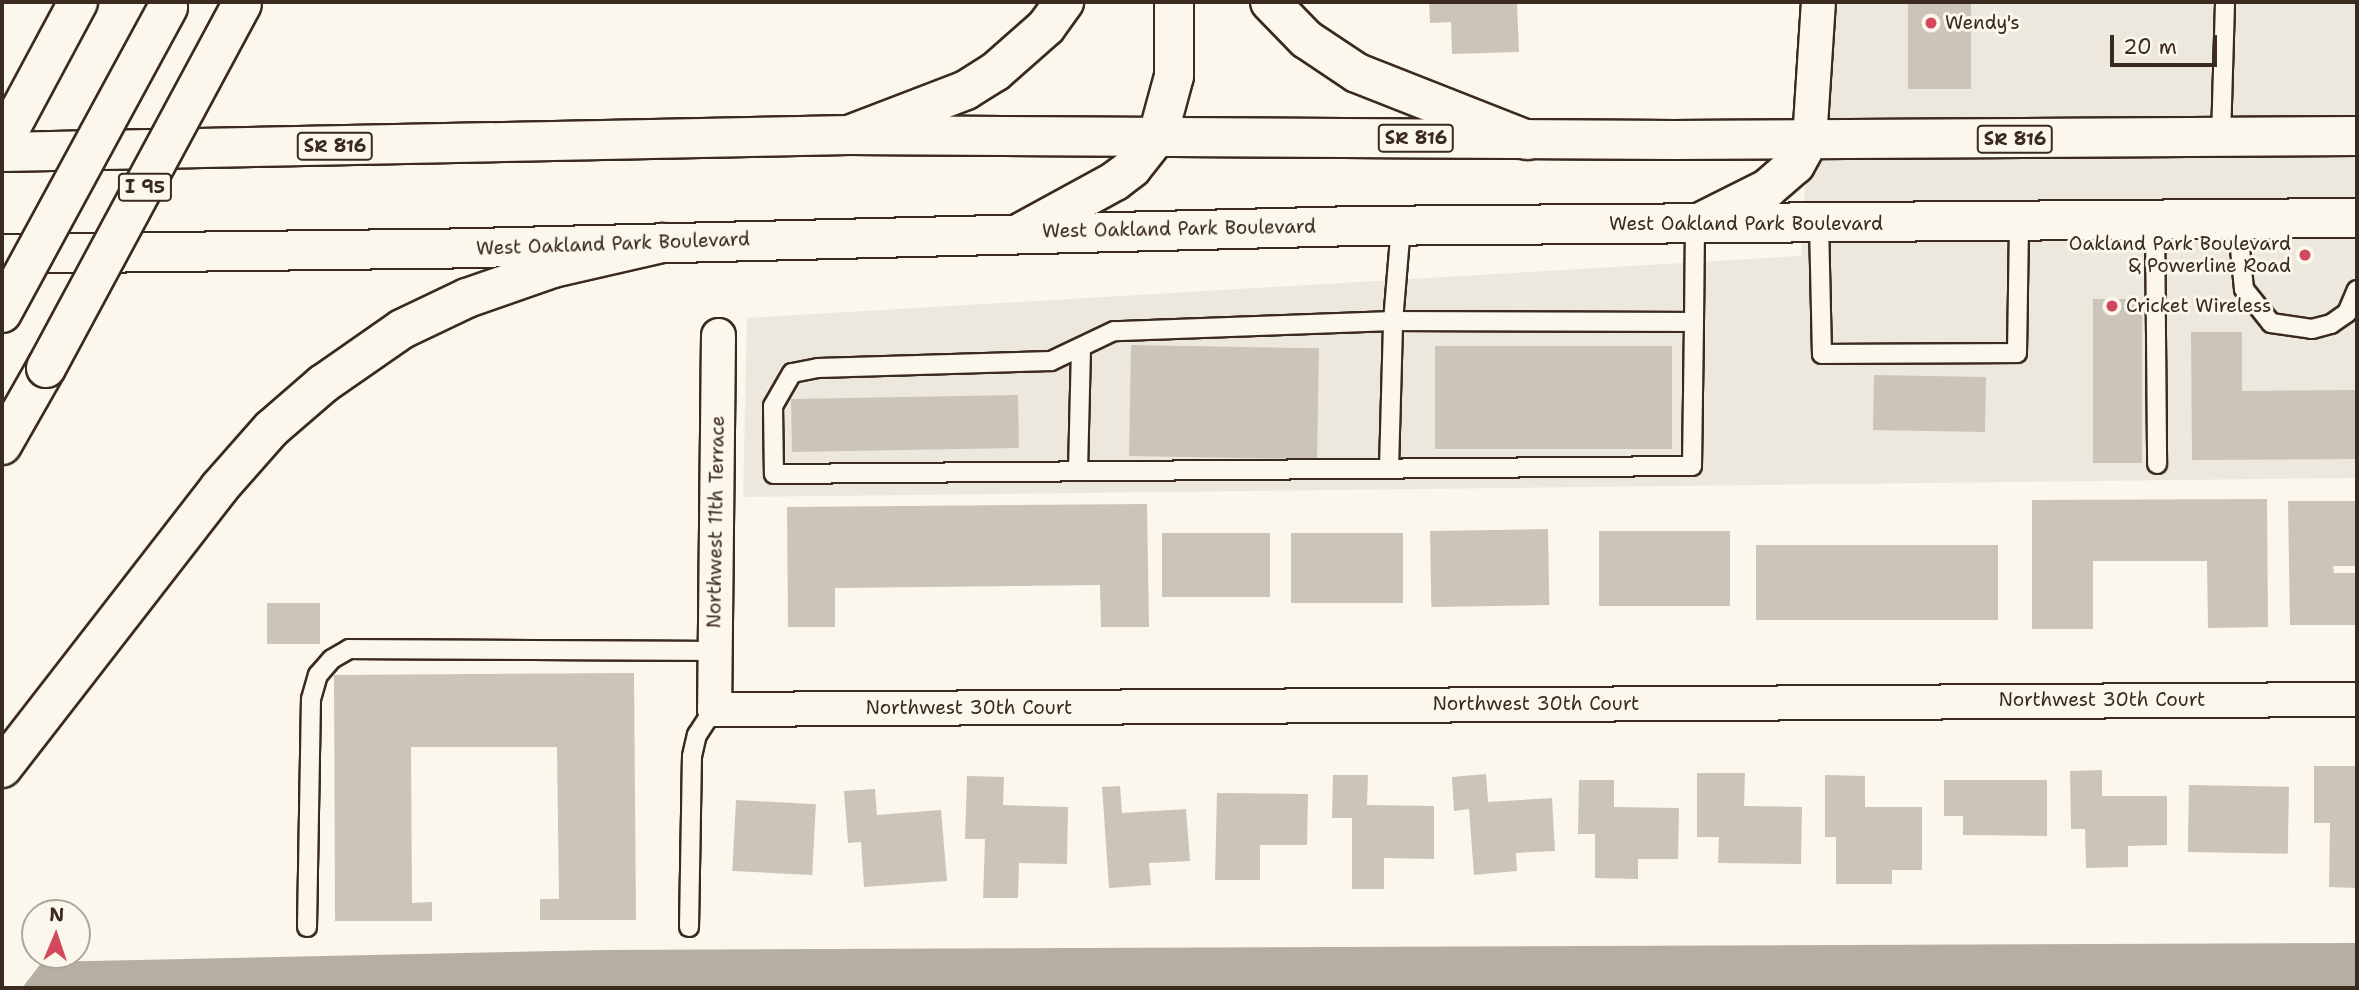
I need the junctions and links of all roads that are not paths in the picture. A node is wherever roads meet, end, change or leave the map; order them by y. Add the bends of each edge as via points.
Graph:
1 (1064, 2) edge
2 (1174, 2) edge
3 (1270, 2) edge
4 (1818, 2) edge
5 (2225, 2) edge
6 (243, 3) edge
7 (77, 4) edge
8 (169, 4) edge
9 (849, 135) junction
10 (1158, 135) junction
11 (2357, 136) edge
12 (2221, 138) junction
13 (1527, 140) junction
14 (1809, 140) junction
15 (2, 144) edge
16 (2, 152) edge
17 (2357, 218) edge
18 (2237, 219) junction
19 (2155, 220) junction
20 (2019, 221) junction
21 (1819, 223) junction
22 (1695, 225) junction
23 (1401, 226) junction
24 (1022, 232) junction
25 (662, 243) junction
26 (2, 254) edge
27 (2357, 290) edge
28 (2, 313) edge
29 (1393, 321) junction
30 (1694, 322) junction
31 (718, 335) dead end
32 (1081, 348) junction
33 (2, 445) edge
34 (2157, 464) dead end
35 (1390, 468) junction
36 (1078, 471) junction
37 (714, 651) junction
38 (2357, 699) edge
39 (714, 709) junction
40 (2, 768) edge
41 (689, 927) dead end
42 (307, 928) dead end

1 - 9 main road via 1046,27 995,72 966,90
2 - 10 main road via 1173,85
3 - 13 main road via 1306,39 1357,73
4 - 14 street
5 - 12 lane
6 - 33 main road, I 95, bridge
7 - 15 main road
8 - 28 main road, bridge
9 - 10 main road, SR 816
9 - 16 main road, SR 816
10 - 13 main road, SR 816
10 - 24 main road via 1132,168 1115,181
11 - 12 main road, SR 816
12 - 14 main road, SR 816
13 - 14 main road, SR 816
14 - 22 main road via 1795,165 1767,189
17 - 18 main road, West Oakland Park Boulevard
18 - 19 main road, West Oakland Park Boulevard
18 - 27 lane via 2244,289 2271,323 2312,329 2331,324 2347,313
19 - 20 main road, West Oakland Park Boulevard
19 - 34 lane
20 - 21 main road, West Oakland Park Boulevard
20 - 21 lane via 2017,353 1822,354
21 - 22 main road, West Oakland Park Boulevard
22 - 23 main road, West Oakland Park Boulevard
22 - 30 lane
23 - 24 main road, West Oakland Park Boulevard
23 - 29 lane
24 - 25 main road, West Oakland Park Boulevard
25 - 26 main road, West Oakland Park Boulevard
25 - 40 main road via 553,268 467,298 402,329 323,384 271,429 219,488
29 - 30 lane
29 - 32 lane via 1114,331
29 - 35 lane
30 - 35 lane via 1692,466
31 - 37 street, Northwest 11th Terrace
32 - 36 lane
32 - 36 lane via 1051,361 818,368 792,373 773,406 774,474
35 - 36 lane
37 - 39 street, Northwest 11th Terrace
37 - 42 lane via 349,649 332,659 318,676 311,699
38 - 39 street, Northwest 30th Court
39 - 41 lane via 697,735 692,756

